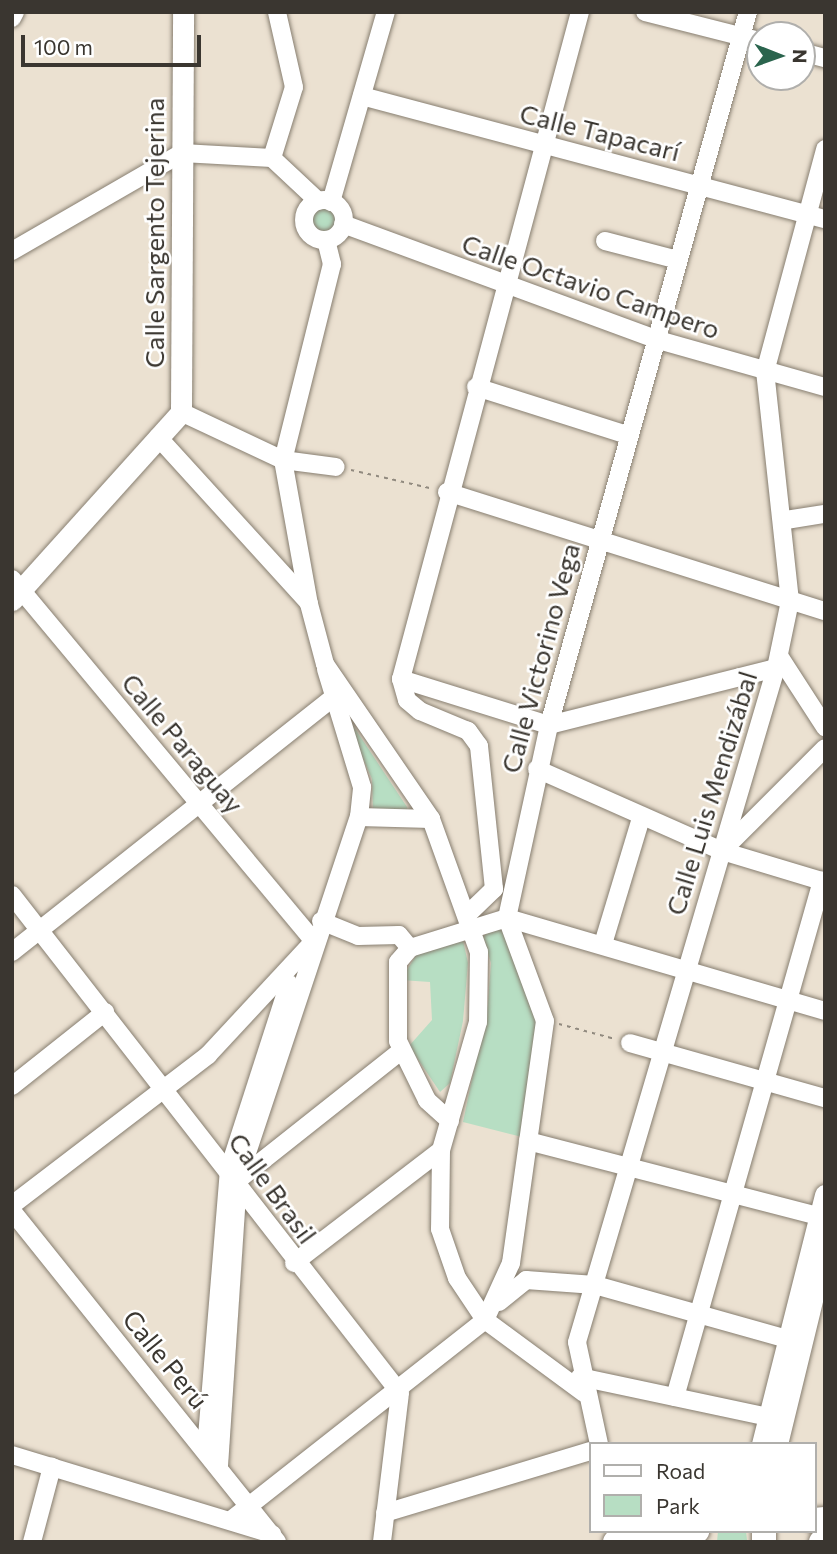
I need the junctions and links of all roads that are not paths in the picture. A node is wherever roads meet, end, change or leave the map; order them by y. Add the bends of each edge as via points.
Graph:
1 (15, 12) edge
2 (183, 12) edge
3 (276, 12) edge
4 (386, 12) edge
5 (579, 12) edge
6 (645, 12) edge
7 (748, 12) edge
8 (12, 18) edge
9 (741, 36) junction
10 (746, 37) edge
11 (362, 96) junction
12 (544, 145) junction
13 (825, 149) edge
14 (183, 153) junction
15 (272, 158) junction
16 (699, 185) junction
17 (324, 201) junction
18 (807, 214) junction
19 (825, 219) edge
20 (343, 224) junction
21 (326, 240) junction
22 (605, 241) dead end
23 (12, 251) edge
24 (678, 260) junction
25 (505, 287) junction
26 (655, 339) junction
27 (765, 372) junction
28 (476, 387) junction
29 (825, 387) edge
30 (181, 412) junction
31 (627, 435) junction
32 (158, 437) junction
33 (284, 460) junction
34 (336, 467) road end
35 (447, 492) junction
36 (825, 514) edge
37 (786, 520) junction
38 (598, 539) junction
39 (15, 590) edge
40 (790, 601) junction
41 (309, 604) junction
42 (825, 611) edge
43 (777, 662) junction
44 (325, 664) junction
45 (401, 679) junction
46 (331, 699) junction
47 (549, 725) junction
48 (825, 727) edge
49 (825, 748) edge
50 (537, 769) junction
51 (201, 804) junction
52 (359, 817) junction
53 (641, 818) junction
54 (431, 819) junction
55 (722, 851) junction
56 (823, 881) edge
57 (12, 895) edge
58 (469, 913) junction
59 (507, 918) junction
60 (321, 921) junction
61 (39, 930) junction
62 (474, 933) junction
63 (314, 941) junction
64 (603, 944) junction
65 (410, 948) junction
66 (12, 952) edge
67 (686, 968) junction
68 (786, 999) junction
69 (825, 1011) edge
70 (104, 1012) junction
71 (631, 1043) road end
72 (402, 1050) junction
73 (662, 1050) junction
74 (763, 1080) junction
75 (12, 1086) edge
76 (162, 1087) junction
77 (825, 1098) edge
78 (450, 1121) junction
79 (528, 1141) junction
80 (441, 1150) junction
81 (629, 1165) junction
82 (234, 1174) junction
83 (730, 1191) junction
84 (825, 1195) edge
85 (12, 1205) edge
86 (12, 1212) edge
87 (821, 1217) edge
88 (825, 1247) edge
89 (294, 1263) junction
90 (595, 1285) junction
91 (811, 1296) edge
92 (496, 1305) junction
93 (696, 1312) junction
94 (485, 1320) junction
95 (793, 1340) junction
96 (582, 1385) junction
97 (400, 1393) junction
98 (675, 1397) junction
99 (775, 1420) junction
100 (598, 1442) edge
101 (763, 1442) edge
102 (777, 1442) edge
103 (206, 1449) junction
104 (588, 1452) edge
105 (12, 1455) edge
106 (219, 1466) junction
107 (52, 1467) junction
108 (249, 1503) junction
109 (386, 1513) junction
110 (231, 1520) junction
111 (678, 1533) edge
112 (274, 1538) edge
113 (621, 1539) edge
114 (32, 1542) edge
115 (382, 1542) edge

1 - 8 street
2 - 14 main road, Calle Sargento Tejerina
3 - 15 street via 294,87
4 - 11 street
5 - 12 street
6 - 9 street
7 - 9 street, Calle Victorino Vega
9 - 10 street
9 - 16 street, Calle Victorino Vega
11 - 12 street, Calle Tapacarí
11 - 17 street
12 - 16 street, Calle Tapacarí
12 - 25 street
13 - 18 street, Calle Luis Mendizábal
14 - 15 street
14 - 23 street
14 - 30 main road, Calle Sargento Tejerina
15 - 17 street
16 - 18 street, Calle Tapacarí
16 - 24 street, Calle Victorino Vega
17 - 20 street
17 - 21 street via 304,222 314,237
18 - 19 street, Calle Tapacarí
18 - 27 street, Calle Luis Mendizábal
20 - 21 street
20 - 25 street, Calle Octavio Campero
21 - 33 street via 332,264
22 - 24 street
24 - 26 street, Calle Victorino Vega
25 - 26 street, Calle Octavio Campero
25 - 28 street
26 - 27 street, Calle Octavio Campero
26 - 31 street, Calle Victorino Vega
27 - 29 street, Calle Octavio Campero
27 - 37 street, Calle Luis Mendizábal
28 - 31 street
28 - 35 street
30 - 32 main road
30 - 33 street
31 - 38 street, Calle Victorino Vega
32 - 39 main road
32 - 41 street
33 - 34 street
33 - 41 street
35 - 38 street
35 - 45 street
36 - 37 street
37 - 40 street, Calle Luis Mendizábal
38 - 40 street
38 - 47 street, Calle Victorino Vega
39 - 51 street, Calle Paraguay
40 - 42 street
40 - 43 street, Calle Luis Mendizábal
41 - 44 street
43 - 47 street
43 - 48 street
43 - 55 street, Calle Luis Mendizábal
44 - 46 street
44 - 54 street
45 - 47 street
45 - 58 street via 407,700 420,711 468,731 479,746 494,889
46 - 51 street
46 - 52 street via 362,787
47 - 50 street, Calle Victorino Vega
49 - 55 street
50 - 53 street
50 - 59 street, Calle Victorino Vega
51 - 61 street
51 - 63 street, Calle Paraguay
52 - 54 street
52 - 60 street
53 - 55 street
53 - 64 street
54 - 58 street
55 - 56 street
55 - 67 street, Calle Luis Mendizábal
56 - 68 street
57 - 61 street, Calle Brasil
58 - 62 street
59 - 62 street
59 - 64 street
59 - 79 street via 545,1021
60 - 63 street
60 - 65 street via 358,936 399,935
61 - 66 street
61 - 70 street, Calle Brasil
62 - 65 street
62 - 78 street via 478,1022
63 - 76 street via 208,1055
63 - 82 street via 291,979 261,1059
64 - 67 street
65 - 72 street via 398,962
67 - 68 street
67 - 73 street, Calle Luis Mendizábal
68 - 69 street
68 - 74 street
70 - 75 street
70 - 76 street, Calle Brasil
71 - 73 street
72 - 78 street via 427,1100
72 - 82 street
73 - 74 street
73 - 81 street, Calle Luis Mendizábal
74 - 77 street
74 - 83 street
76 - 82 street, Calle Brasil
76 - 85 street
78 - 80 street
79 - 81 street
79 - 92 street via 514,1252
80 - 89 street
80 - 94 street via 440,1229 457,1278
81 - 83 street
81 - 90 street, Calle Luis Mendizábal
82 - 89 street, Calle Brasil
82 - 103 street
82 - 106 street
83 - 87 street
83 - 93 street
84 - 87 main road
86 - 103 street, Calle Perú
87 - 91 main road
88 - 91 main road
89 - 97 street, Calle Brasil
90 - 92 street via 526,1280
90 - 93 street
90 - 96 street, Calle Luis Mendizábal via 577,1342
91 - 95 main road
92 - 94 street
93 - 95 street
93 - 98 street
94 - 96 street
94 - 97 street
95 - 99 main road
96 - 98 street
96 - 100 street, Calle Luis Mendizábal
97 - 108 street
97 - 109 street
98 - 99 street
99 - 101 main road
99 - 102 main road
103 - 106 street, Calle Perú
104 - 109 street
105 - 107 street
106 - 108 street, Calle Perú
107 - 110 street
107 - 114 street
108 - 110 street
108 - 112 street, Calle Perú
109 - 115 street
110 - 112 street
111 - 113 highway

